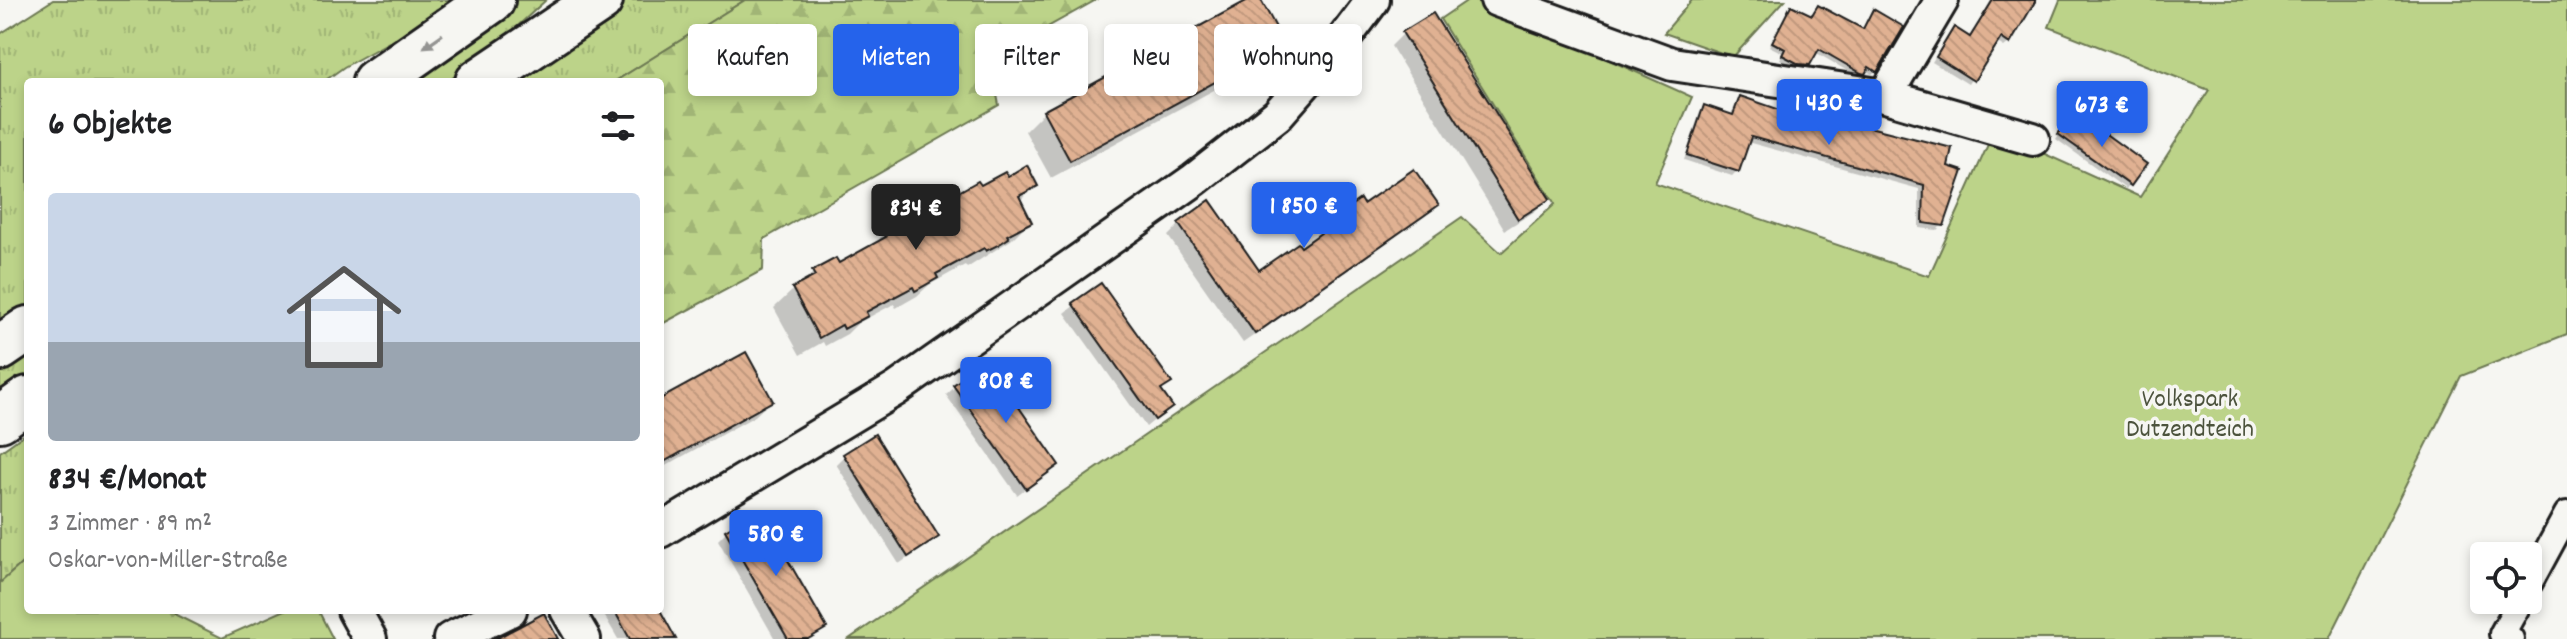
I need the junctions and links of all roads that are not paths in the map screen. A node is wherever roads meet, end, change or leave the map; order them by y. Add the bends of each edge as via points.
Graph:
1 (492, 0) edge
2 (600, 0) edge
3 (1373, 0) edge
4 (1497, 0) edge
5 (1942, 0) edge
6 (381, 78) edge
7 (484, 78) edge
8 (1885, 96) junction
9 (2033, 139) dead end
10 (24, 332) edge
11 (0, 348) edge
12 (24, 402) edge
13 (0, 419) edge
14 (2567, 514) edge
15 (664, 529) edge
16 (2542, 560) edge
17 (356, 614) edge
18 (502, 614) edge
19 (569, 614) edge
20 (2513, 614) edge
21 (370, 639) edge
22 (450, 639) edge
23 (584, 639) edge
24 (2511, 639) edge

1 -> 6 main road
2 - 7 main road
3 - 15 street via 1277,115 1194,180 896,389
4 - 8 street via 1672,64
5 - 8 street
8 - 9 street
10 - 11 main road
12 - 13 main road
14 - 16 street
17 - 21 street
18 - 22 street
19 - 23 street
20 - 24 street via 2502,634

